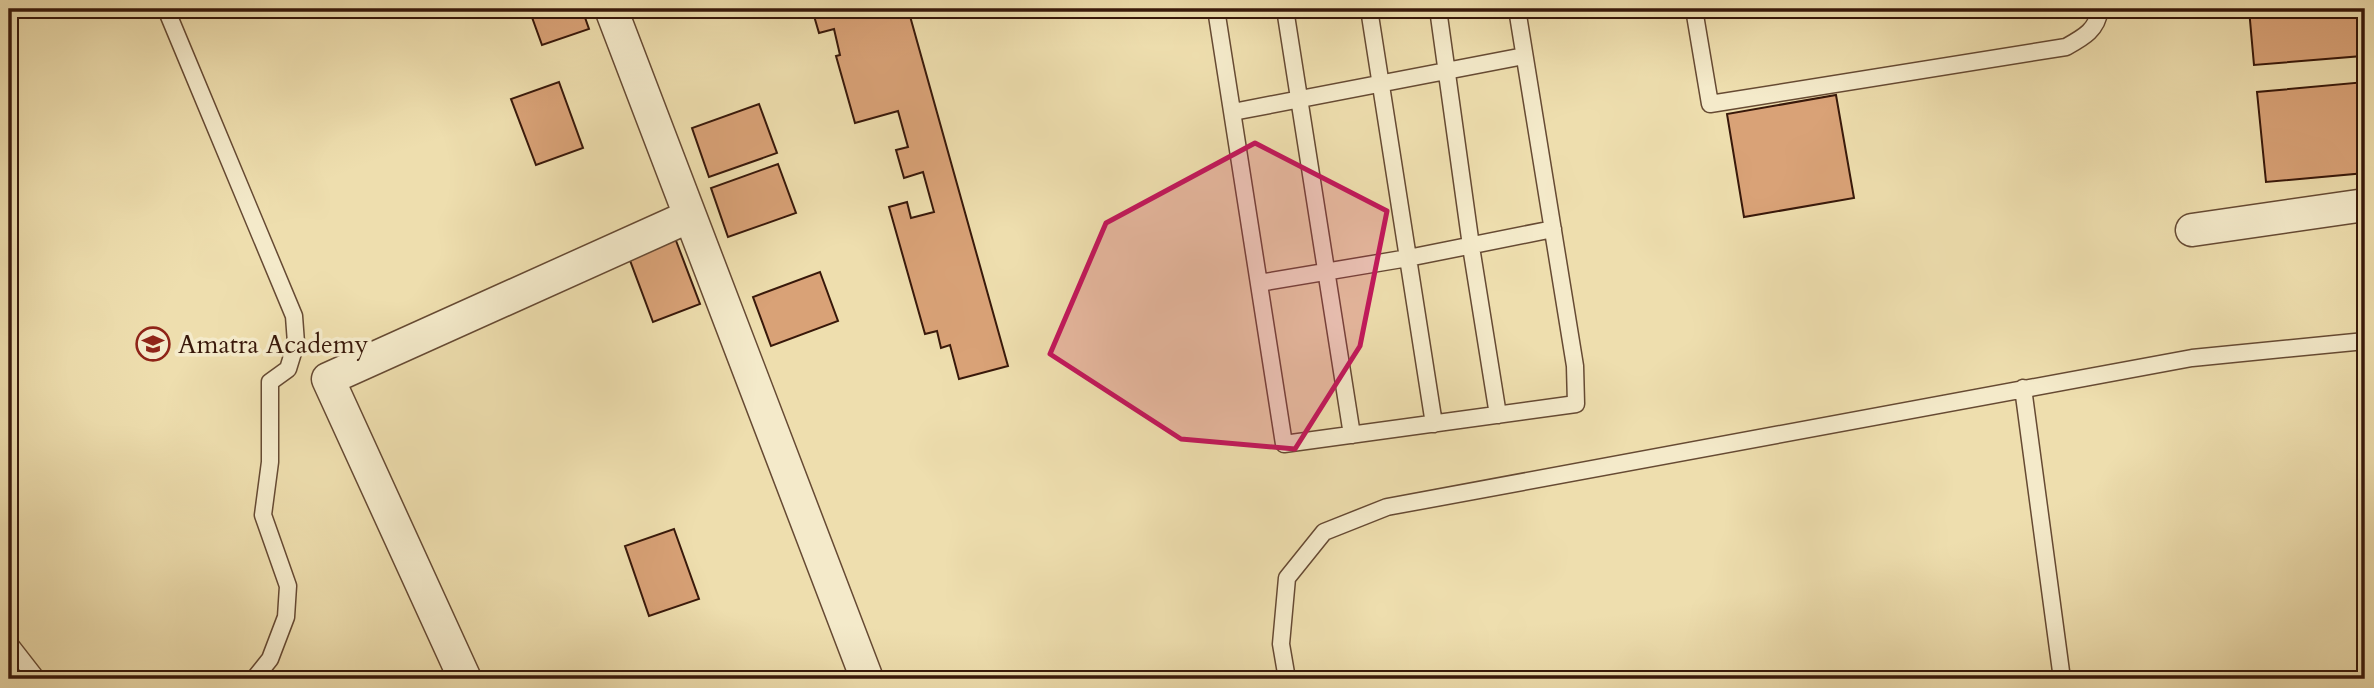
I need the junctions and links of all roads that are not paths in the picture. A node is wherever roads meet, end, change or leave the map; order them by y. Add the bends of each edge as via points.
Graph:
1 (166, 9) edge
2 (611, 9) edge
3 (1216, 9) edge
4 (1285, 9) edge
5 (1369, 9) edge
6 (1438, 9) edge
7 (1517, 9) edge
8 (1694, 9) edge
9 (2100, 9) edge
10 (1524, 56) junction
11 (1448, 70) junction
12 (1380, 82) junction
13 (1299, 99) junction
14 (1233, 112) junction
15 (2365, 205) edge
16 (690, 216) junction
17 (1553, 229) junction
18 (2192, 230) dead end
19 (1471, 246) junction
20 (1408, 258) junction
21 (1326, 272) junction
22 (1259, 284) junction
23 (2365, 341) edge
24 (2023, 388) junction
25 (1499, 415) junction
26 (1434, 424) junction
27 (1352, 435) junction
28 (9, 643) edge
29 (37, 679) edge
30 (254, 679) edge
31 (465, 679) edge
32 (867, 679) edge
33 (1287, 679) edge
34 (2062, 679) edge

1 - 30 lane via 294,316 296,344 288,369 270,382 270,462 263,515 288,586 286,618 270,659
2 - 16 street
3 - 14 lane
4 - 13 lane
5 - 12 lane
6 - 11 lane
7 - 10 lane
8 - 9 lane via 1710,104 2067,47 2088,36
10 - 11 lane
10 - 17 lane
11 - 12 lane
11 - 19 lane
12 - 13 lane
12 - 20 lane
13 - 14 lane
13 - 21 lane
14 - 22 lane
15 - 18 street
16 - 31 street via 328,379
16 - 32 street
17 - 19 lane
17 - 25 lane via 1576,366 1576,404
19 - 20 lane
19 - 25 lane
20 - 21 lane
20 - 26 lane
21 - 22 lane
21 - 27 lane
22 - 27 lane via 1284,444
23 - 24 lane via 2192,358
24 - 33 lane via 1387,508 1324,532 1287,578 1281,645
24 - 34 lane
25 - 26 lane
26 - 27 lane
28 - 29 lane

